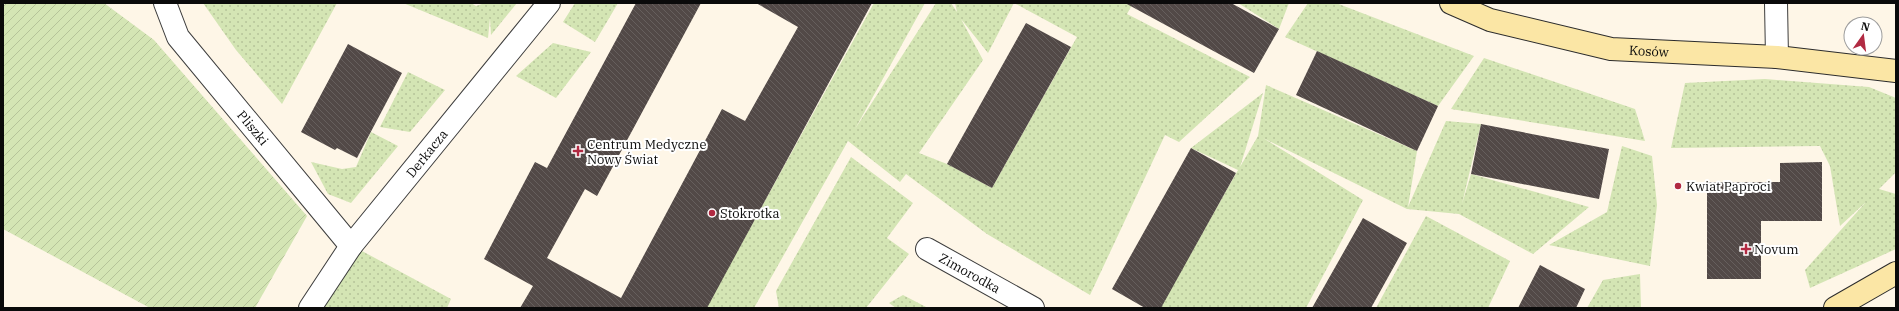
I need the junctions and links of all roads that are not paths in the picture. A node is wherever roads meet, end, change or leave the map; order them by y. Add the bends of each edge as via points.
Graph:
1 (165, 3) edge
2 (549, 3) edge
3 (1451, 3) edge
4 (1776, 3) edge
5 (1777, 57) junction
6 (1854, 65) junction
7 (1896, 71) edge
8 (1896, 84) edge
9 (351, 246) junction
10 (926, 249) dead end
11 (1896, 273) edge
12 (310, 308) edge
13 (1033, 308) edge
14 (1835, 308) edge

1 - 9 street, Pliszki via 178,37
2 - 9 street, Derkacza
3 - 5 street, Kosów via 1490,20 1611,49
4 - 5 street
5 - 6 street, Kosów
6 - 7 street, Kosów
6 - 8 street, Kosów
9 - 12 street, Derkacza
10 - 13 street, Zimorodka
11 - 14 street

